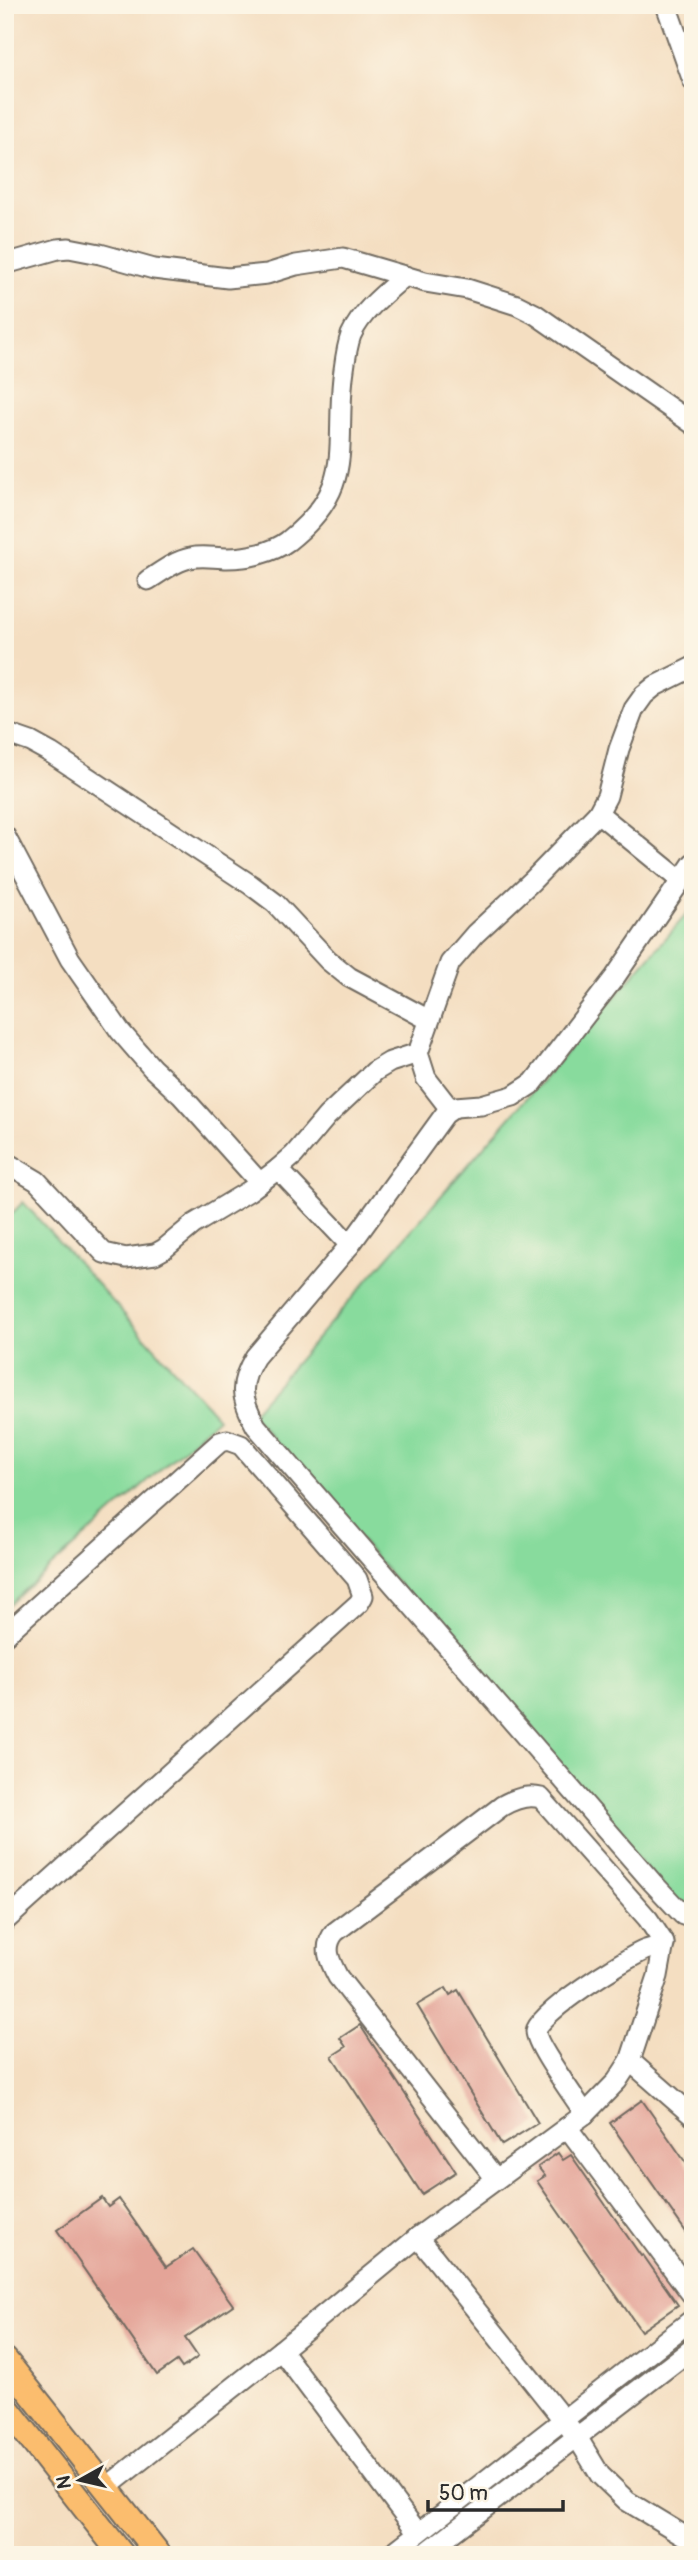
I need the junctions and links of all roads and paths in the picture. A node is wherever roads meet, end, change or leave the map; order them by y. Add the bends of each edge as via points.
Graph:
1 (666, 5) edge
2 (693, 81) edge
3 (5, 264) edge
4 (405, 276) junction
5 (693, 424) edge
6 (148, 580) dead end
7 (693, 667) edge
8 (8, 741) edge
9 (598, 813) junction
10 (5, 836) edge
11 (693, 863) edge
12 (680, 880) junction
13 (429, 1020) junction
14 (418, 1053) junction
15 (450, 1109) junction
16 (5, 1162) edge
17 (278, 1169) junction
18 (260, 1183) junction
19 (350, 1245) junction
20 (5, 1635) edge
21 (693, 1913) edge
22 (5, 1921) edge
23 (664, 1945) junction
24 (630, 2061) junction
25 (585, 2114) junction
26 (693, 2116) edge
27 (567, 2127) junction
28 (496, 2179) junction
29 (418, 2237) junction
30 (693, 2296) edge
31 (693, 2319) edge
32 (693, 2348) edge
33 (281, 2350) junction
34 (5, 2360) edge
35 (5, 2406) edge
36 (564, 2420) junction
37 (577, 2437) junction
38 (107, 2487) junction
39 (418, 2533) junction
40 (693, 2541) edge
41 (122, 2555) edge
42 (159, 2555) edge
43 (390, 2555) edge
44 (423, 2555) edge

1 - 2 street
3 - 4 street via 69,248 154,269 228,278 343,258
4 - 5 street via 467,289 535,314
4 - 6 street via 358,322 349,342 338,474 321,509 274,548 245,556 187,558
7 - 9 street via 655,686 634,709
8 - 13 street via 51,753 251,885 349,977
9 - 12 street
9 - 13 street via 457,954 444,975
10 - 18 street via 70,959 120,1031
11 - 12 street
12 - 15 street via 631,955 533,1083 498,1101
13 - 14 street
14 - 15 street via 426,1078
14 - 17 street via 390,1062 368,1076
15 - 19 street
16 - 18 street via 37,1181 94,1244 117,1257 140,1257 164,1249 194,1224
17 - 18 street
17 - 19 street
19 - 21 street via 255,1357 245,1374 245,1405 256,1426 652,1882 683,1915
20 - 22 street via 227,1440 241,1445 356,1579 363,1596
23 - 24 street
23 - 25 street via 613,1967 556,2007 538,2026 541,2047
23 - 28 street via 648,1919 541,1798 530,1796 502,1806 330,1938 328,1951 338,1977
24 - 25 street
24 - 26 street
25 - 27 street
27 - 28 street
27 - 30 street
28 - 29 street
29 - 33 street
29 - 36 street
31 - 36 street
32 - 37 street
33 - 38 street
33 - 39 street
34 - 38 main road
35 - 41 main road
36 - 37 street
36 - 39 street
37 - 40 street via 600,2475 619,2494
37 - 44 street
38 - 42 main road
39 - 43 street

